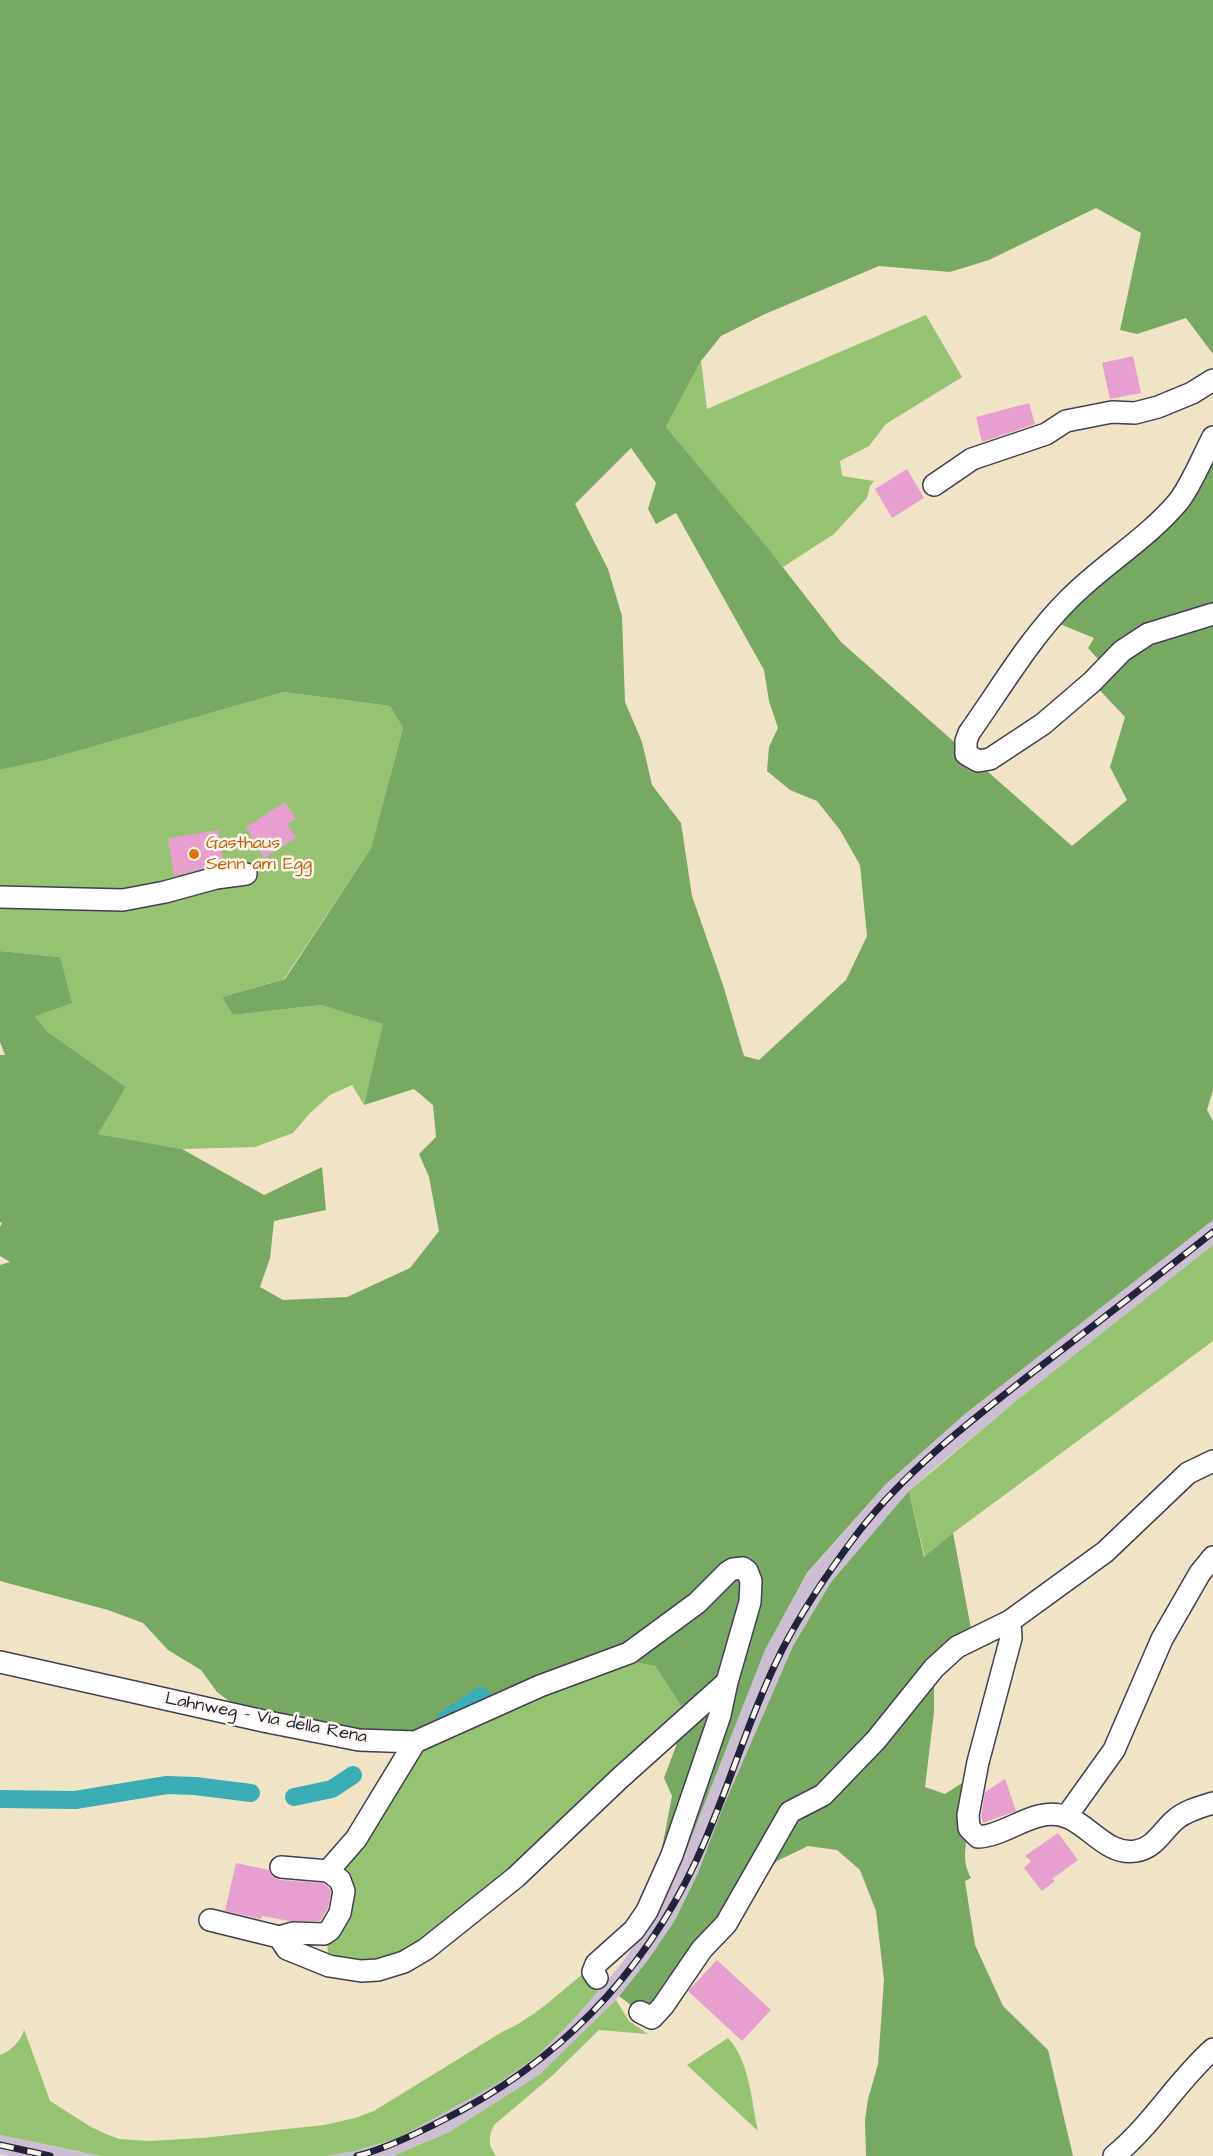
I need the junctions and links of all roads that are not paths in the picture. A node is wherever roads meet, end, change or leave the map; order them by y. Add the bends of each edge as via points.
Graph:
1 (1213, 380) edge
2 (1213, 438) edge
3 (934, 485) dead end
4 (1213, 614) edge
5 (246, 874) dead end
6 (0, 897) edge
7 (1213, 1461) edge
8 (1213, 1557) edge
9 (1010, 1621) junction
10 (0, 1662) edge
11 (727, 1682) junction
12 (415, 1742) junction
13 (1213, 1803) edge
14 (1066, 1816) junction
15 (281, 1867) dead end
16 (328, 1871) junction
17 (210, 1920) dead end
18 (279, 1937) junction
19 (597, 1978) dead end
20 (640, 2012) dead end
21 (1213, 2049) edge
22 (1114, 2156) edge

1 - 3 street via 1158,407 1066,421 1046,434 972,459
2 - 4 street via 1179,501 1139,542 1068,600 1038,633 969,733 966,754 978,761 990,759 1042,724 1122,651 1148,634
5 - 6 street via 123,900
7 - 9 street via 1188,1473 1105,1552
8 - 14 street via 1162,1639 1114,1750
9 - 14 street via 1011,1638 978,1762 969,1828 978,1837 987,1836 1028,1819
9 - 20 street via 957,1647 823,1795 790,1812 726,1924 702,1949 652,2018
10 - 12 street, Lahnweg - Via della Rena via 359,1740
11 - 12 street via 750,1602 751,1581 743,1568 728,1572 697,1603 629,1653 540,1686
11 - 18 street via 516,1877 414,1957 391,1967 362,1971 305,1958 287,1949
11 - 19 street via 720,1716 672,1855 647,1911 634,1930 596,1964 592,1972
12 - 16 street via 356,1839
13 - 14 street via 1185,1813 1151,1845 1138,1851 1120,1851
15 - 16 street
16 - 18 street via 340,1880 344,1891 340,1913 330,1930 324,1934 293,1933
17 - 18 street
21 - 22 street

